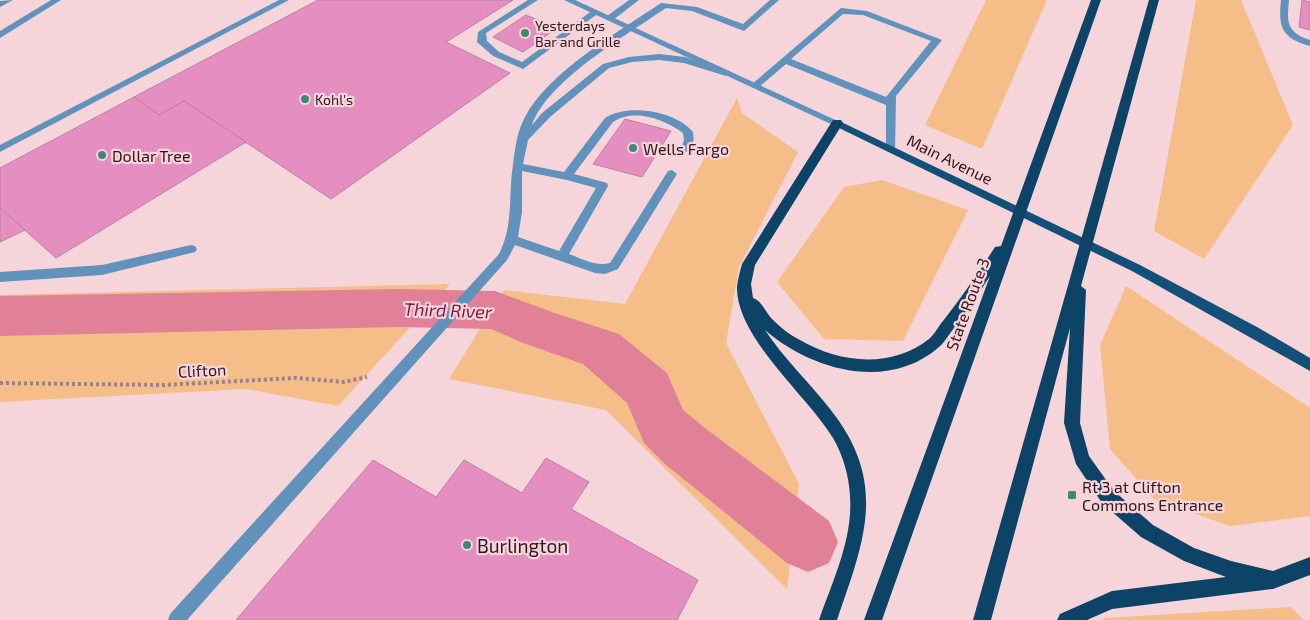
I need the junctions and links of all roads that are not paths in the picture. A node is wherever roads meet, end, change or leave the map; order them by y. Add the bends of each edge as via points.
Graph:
1 (9, 0) edge
2 (57, 0) edge
3 (285, 0) edge
4 (534, 0) edge
5 (568, 0) edge
6 (635, 0) edge
7 (774, 0) edge
8 (1096, 0) edge
9 (1154, 0) edge
10 (1285, 0) edge
11 (0, 4) edge
12 (596, 12) junction
13 (610, 18) junction
14 (0, 22) edge
15 (631, 28) junction
16 (10, 29) junction
17 (0, 35) edge
18 (1310, 43) edge
19 (785, 60) junction
20 (732, 74) junction
21 (756, 85) junction
22 (891, 103) junction
23 (837, 123) junction
24 (523, 141) junction
25 (0, 148) edge
26 (686, 149) dead end
27 (891, 149) junction
28 (518, 167) junction
29 (672, 174) dead end
30 (567, 176) junction
31 (1013, 231) junction
32 (512, 239) junction
33 (191, 249) dead end
34 (562, 257) junction
35 (1080, 264) junction
36 (0, 277) edge
37 (744, 289) junction
38 (1309, 362) edge
39 (1310, 566) edge
40 (1273, 580) junction
41 (176, 620) edge
42 (828, 620) edge
43 (874, 620) edge
44 (982, 620) edge
45 (1066, 620) edge

1 - 11 street
2 - 16 street
3 - 25 street
4 - 12 street via 482,32 482,42 496,54 523,66
5 - 12 street, Main Avenue
6 - 13 street
7 - 15 street via 744,28 694,9 664,5
8 - 31 highway, State Route 3
9 - 35 highway
10 - 18 street via 1284,26 1292,36
12 - 13 street, Main Avenue
13 - 15 street, Main Avenue
14 - 16 street
15 - 20 street, Main Avenue
15 - 24 street via 566,76 541,99 530,117
16 - 17 street
19 - 21 street
19 - 22 street
19 - 22 street via 841,11 864,13 936,40 892,96
20 - 21 street, Main Avenue
20 - 24 street via 684,60 659,57 632,59 606,66 546,115
21 - 23 street, Main Avenue
22 - 27 street
23 - 27 main road, Main Avenue
23 - 37 highway via 749,264
24 - 28 street
26 - 30 street via 688,132 679,124 633,111 624,112 609,120
27 - 38 main road, Main Avenue via 1116,257
28 - 30 street
28 - 32 street
29 - 34 street via 614,266 595,268
30 - 34 street via 602,186
31 - 37 highway via 965,304 934,343 906,360 877,366 846,366 812,354 779,334 758,313
31 - 43 highway, State Route 3
32 - 34 street
32 - 41 street via 503,257
33 - 36 street via 102,270
35 - 40 highway via 1072,424 1082,459 1108,497 1147,531 1190,555 1231,570
35 - 44 highway
37 - 42 highway via 753,322 779,361 837,431 852,461 858,496 857,528
39 - 40 highway
40 - 45 highway via 1112,600

